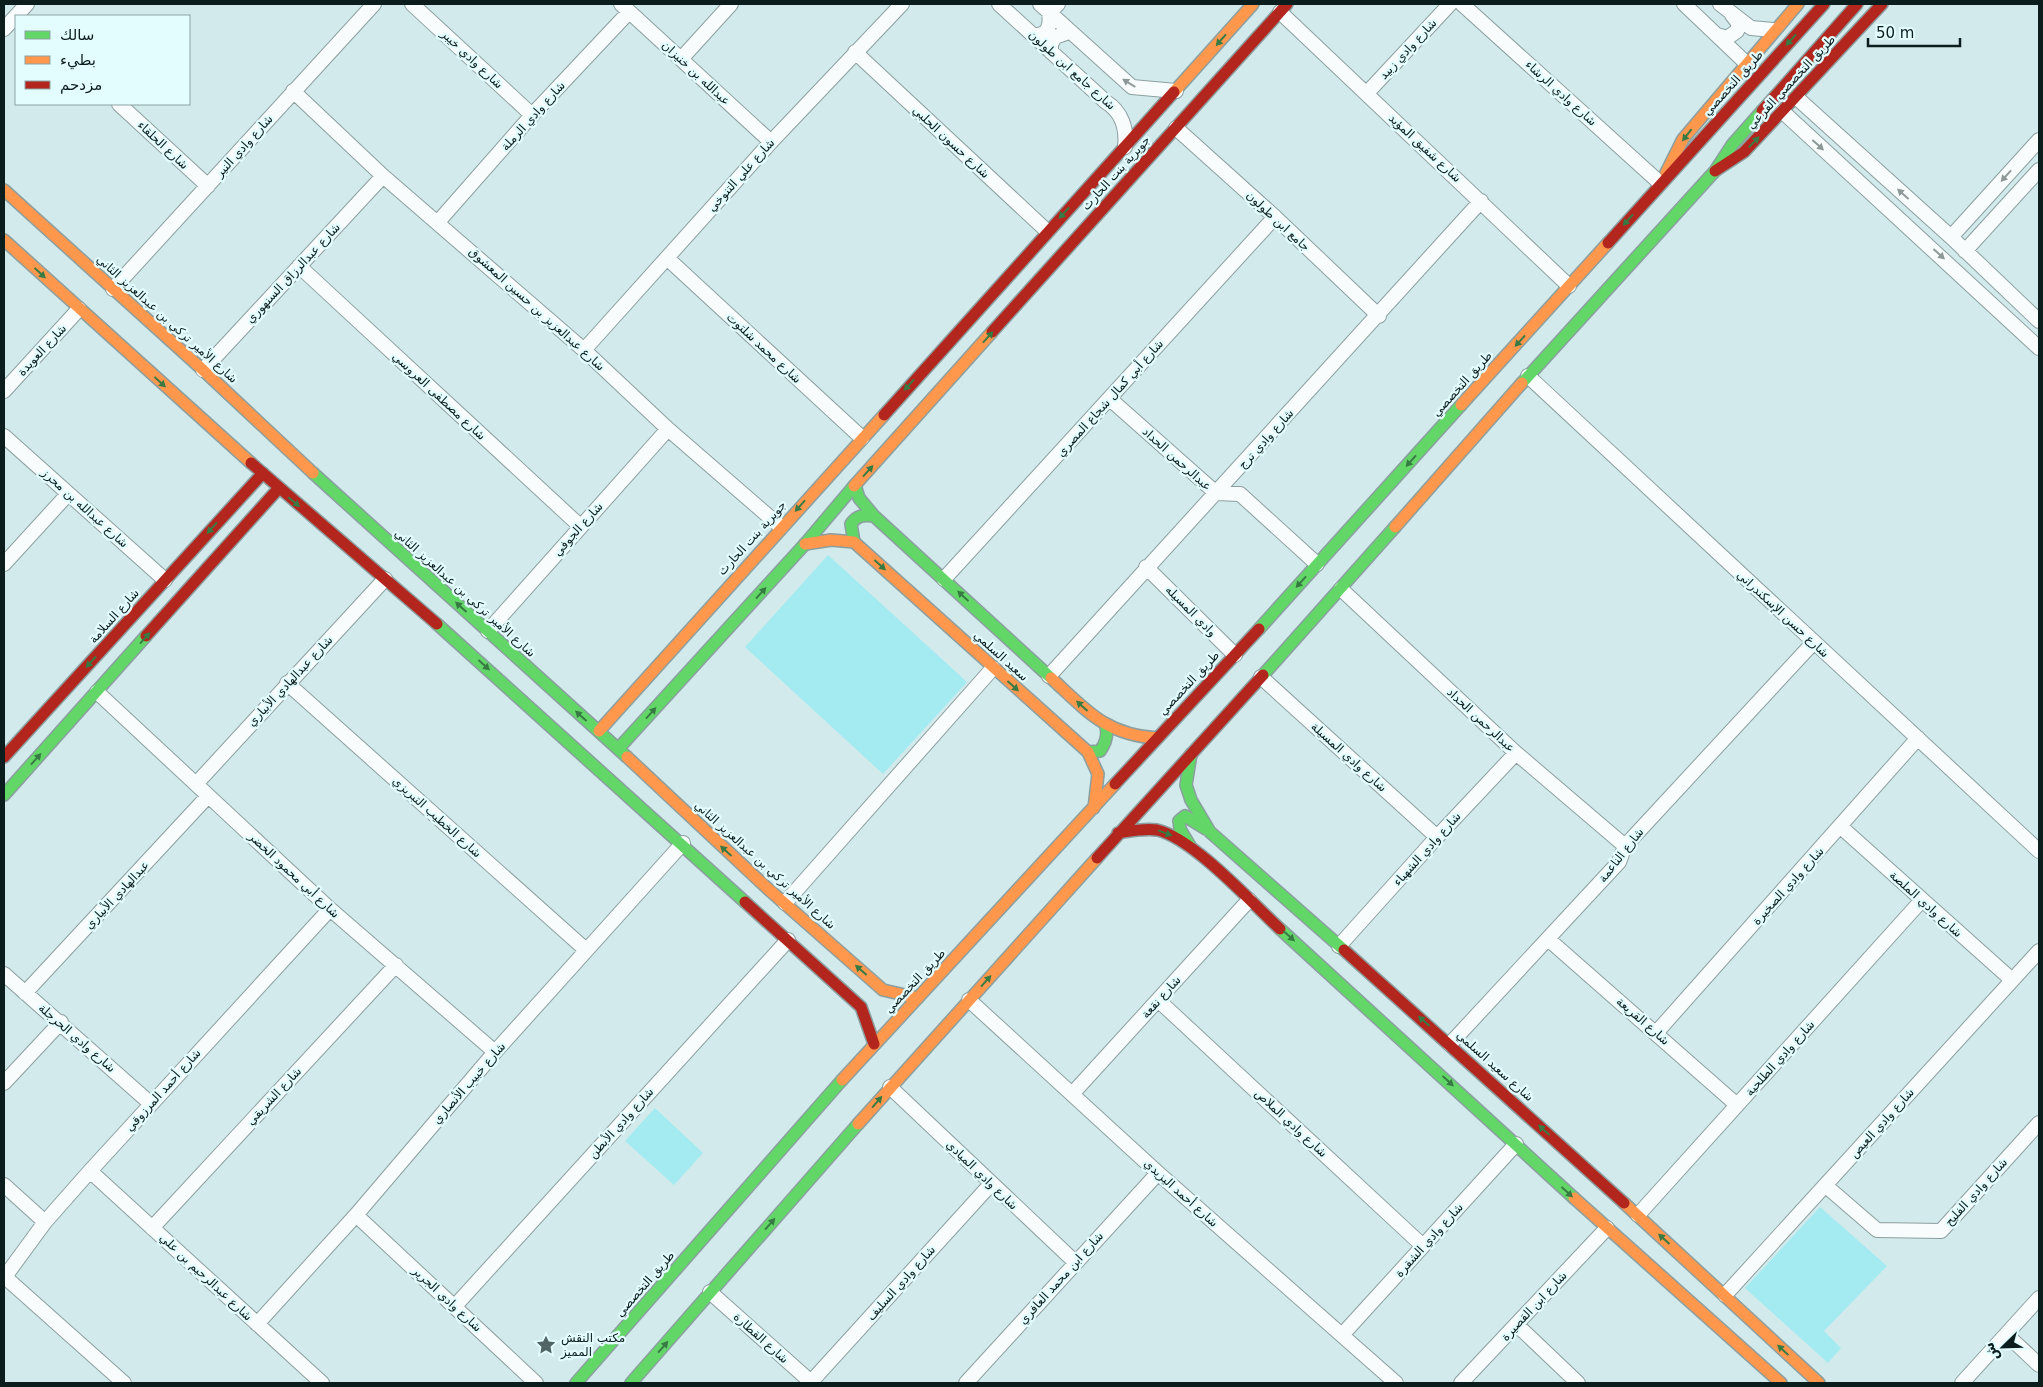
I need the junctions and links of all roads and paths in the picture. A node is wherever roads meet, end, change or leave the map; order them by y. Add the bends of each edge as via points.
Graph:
1 (374, 4) edge
2 (412, 4) edge
3 (731, 4) edge
4 (902, 4) edge
5 (999, 4) edge
6 (1253, 4) edge
7 (1450, 4) edge
8 (1462, 4) edge
9 (1684, 4) edge
10 (1720, 4) edge
11 (1798, 4) edge
12 (1824, 4) edge
13 (1857, 4) edge
14 (1882, 4) edge
15 (1049, 7) edge
16 (625, 8) edge
17 (1284, 8) edge
18 (1731, 14) junction
19 (15, 19) edge
20 (4, 29) edge
21 (1773, 30) junction
22 (1070, 32) junction
23 (1033, 35) junction
24 (1717, 35) junction
25 (855, 52) junction
26 (1051, 52) junction
27 (681, 59) junction
28 (1746, 63) junction
29 (294, 92) junction
30 (1176, 92) junction
31 (1367, 93) junction
32 (1797, 98) junction
33 (120, 105) edge
34 (1783, 112) junction
35 (532, 115) junction
36 (1176, 128) junction
37 (2039, 140) edge
38 (771, 142) junction
39 (1124, 147) junction
40 (1864, 159) junction
41 (2039, 170) edge
42 (1715, 171) junction
43 (1850, 174) junction
44 (383, 176) junction
45 (1660, 183) junction
46 (208, 186) junction
47 (4, 190) edge
48 (1481, 201) junction
49 (1275, 217) junction
50 (438, 222) junction
51 (1047, 231) junction
52 (1951, 237) junction
53 (4, 240) edge
54 (1965, 251) junction
55 (667, 258) junction
56 (299, 266) junction
57 (2000, 284) junction
58 (1569, 286) junction
59 (113, 289) junction
60 (1986, 298) junction
61 (79, 309) junction
62 (1378, 316) junction
63 (2039, 321) edge
64 (946, 343) junction
65 (2039, 348) edge
66 (584, 350) junction
67 (966, 362) junction
68 (928, 364) junction
69 (202, 370) junction
70 (1528, 376) junction
71 (946, 384) junction
72 (4, 391) edge
73 (1110, 399) junction
74 (668, 429) junction
75 (4, 436) edge
76 (862, 438) junction
77 (262, 473) junction
78 (855, 485) junction
79 (279, 488) junction
80 (244, 492) junction
81 (1216, 493) junction
82 (68, 494) junction
83 (264, 504) junction
84 (874, 516) junction
85 (364, 520) junction
86 (580, 526) junction
87 (781, 527) junction
88 (854, 542) junction
89 (805, 544) junction
90 (346, 546) junction
91 (4, 564) edge
92 (1317, 564) junction
93 (1146, 567) junction
94 (385, 579) junction
95 (944, 579) junction
96 (166, 580) junction
97 (1341, 589) junction
98 (182, 596) junction
99 (478, 640) junction
100 (1813, 643) junction
101 (1235, 655) junction
102 (994, 668) junction
103 (1049, 676) junction
104 (1261, 677) junction
105 (287, 683) junction
106 (97, 692) junction
107 (615, 713) junction
108 (1106, 726) junction
109 (637, 728) junction
110 (599, 731) junction
111 (1157, 738) junction
112 (1918, 738) junction
113 (618, 749) junction
114 (1088, 752) junction
115 (1516, 753) junction
116 (1190, 754) junction
117 (4, 757) edge
118 (196, 784) junction
119 (4, 796) edge
120 (208, 796) junction
121 (1094, 808) junction
122 (1841, 827) junction
123 (1210, 832) junction
124 (1118, 833) junction
125 (1437, 837) junction
126 (683, 843) junction
127 (1190, 846) junction
128 (1624, 846) junction
129 (2039, 851) edge
130 (743, 866) junction
131 (1252, 870) junction
132 (728, 884) junction
133 (1236, 887) junction
134 (767, 888) junction
135 (1249, 900) junction
136 (1922, 900) junction
137 (785, 904) junction
138 (753, 908) junction
139 (330, 909) junction
140 (796, 931) junction
141 (1548, 939) junction
142 (1339, 946) junction
143 (586, 950) junction
144 (2039, 951) edge
145 (396, 965) junction
146 (4, 974) edge
147 (2012, 980) junction
148 (883, 990) junction
149 (25, 993) junction
150 (918, 998) junction
151 (969, 1000) junction
152 (1158, 1000) junction
153 (870, 1004) junction
154 (61, 1022) junction
155 (1656, 1032) junction
156 (874, 1044) junction
157 (495, 1052) junction
158 (1441, 1055) junction
159 (4, 1084) edge
160 (890, 1087) junction
161 (1073, 1093) junction
162 (150, 1103) junction
163 (1737, 1105) junction
164 (2039, 1123) edge
165 (1516, 1144) junction
166 (90, 1171) junction
167 (1158, 1173) junction
168 (991, 1184) junction
169 (4, 1185) edge
170 (1826, 1186) junction
171 (356, 1215) junction
172 (1638, 1216) junction
173 (45, 1222) junction
174 (152, 1228) junction
175 (1607, 1228) junction
176 (1423, 1246) junction
177 (1075, 1262) junction
178 (4, 1278) edge
179 (710, 1292) junction
180 (1725, 1295) junction
181 (2039, 1298) edge
182 (455, 1306) junction
183 (257, 1324) junction
184 (1518, 1324) junction
185 (1342, 1335) junction
186 (2007, 1335) junction
187 (2039, 1365) edge
188 (974, 1380) edge
189 (634, 1382) edge
190 (1815, 1382) edge
191 (124, 1383) edge
192 (322, 1383) edge
193 (536, 1383) edge
194 (576, 1383) edge
195 (812, 1383) edge
196 (1396, 1383) edge
197 (1461, 1383) edge
198 (1578, 1383) edge
199 (1781, 1383) edge
200 (1962, 1383) edge

1 - 29 street, شارع وادي النير
2 - 35 street, شارع وادي خيبر
3 - 27 street
4 - 25 street, شارع علي التنوخي
5 - 23 street, شارع جامع ابن طولون
6 -> 30 street, جويرية بنت الحارث
7 - 31 street, شارع وادي زبيد
8 - 45 street, شارع وادي الرشاء
9 - 24 street
10 - 18 street
11 - 21 street
12 -> 45 street, طريق التخصصي
13 - 42 street via 1732,145
14 - 32 street, طريق التخصصي الفرعي
15 - 22 street
15 - 23 street via 1051,22 1048,30
16 - 27 street, عبدالله بن خنيزان
16 - 35 street, شارع وادي الرملة
17 - 31 street, شارع شفيق المؤيد
17 - 36 street, جويرية بنت الحارث
18 - 21 street via 1751,28
18 - 24 street via 1738,24 1737,31 1727,38
19 - 20 street
21 - 28 street
22 - 26 street via 1055,37
30 -> 22 street via 1132,87
23 - 26 street, شارع جامع ابن طولون
24 - 28 street
25 - 38 street, شارع علي التنوخي
25 - 51 street, شارع حسون الحلبي
26 - 39 street, شارع جامع ابن طولون via 1117,109 1126,135
27 - 38 street, عبدالله بن خنيزان
28 -> 45 street via 1683,139
29 - 44 street, شارع عبدالعزيز بن حسين المعشوق
29 - 46 street, شارع وادي النير
30 - 39 street, جويرية بنت الحارث
31 - 48 street, شارع شفيق المؤيد
32 - 34 street, طريق التخصصي الفرعي
32 - 40 street
33 - 46 street, شارع الحلقاء
42 -> 34 street, طريق التخصصي الفرعي via 1744,152
34 -> 43 street
35 - 50 street, شارع وادي الرملة
36 - 49 street, جامع ابن طولون
67 -> 36 street, جويرية بنت الحارث
37 -> 52 street
38 - 55 street, شارع علي التنوخي
39 -> 51 street, جويرية بنت الحارث
40 - 43 street
52 -> 40 street
41 - 54 street
42 - 70 street
43 -> 60 street
44 - 50 street, شارع عبدالعزيز بن حسين المعشوق
44 - 56 street, شارع عبدالرزاق السنهوري
45 -> 58 street, طريق التخصصي
46 - 59 street, شارع وادي النير
47 - 59 street, شارع الأمير تركي بن عبدالعزيز الثاني
48 - 58 street, شارع شفيق المؤيد
48 - 62 street, شارع وادي ترج
49 - 62 street, جامع ابن طولون
49 - 73 street, شارع أبي كمال شجاع المصري
50 - 66 street, شارع عبدالعزيز بن حسين المعشوق
51 - 64 street, جويرية بنت الحارث
52 - 54 street
53 -> 61 street, شارع الأمير تركي بن عبدالعزيز الثاني
54 - 57 street
55 - 66 street, شارع علي التنوخي
55 - 76 street, شارع محمد شلتوت
56 - 69 street, شارع عبدالرزاق السنهوري
56 - 86 street, شارع مصطفى العروسي
57 - 60 street
57 - 63 street
58 -> 92 street, طريق التخصصي
59 - 69 street, شارع الأمير تركي بن عبدالعزيز الثاني
60 - 65 street
61 - 72 street, شارع العويدة
61 -> 77 street, شارع الأمير تركي بن عبدالعزيز الثاني
62 - 81 street, شارع وادي ترج
64 - 67 street via 945,355 949,360 956,364
64 - 68 street, جويرية بنت الحارث
66 - 74 street, شارع عبدالعزيز بن حسين المعشوق
67 - 71 street, جويرية بنت الحارث
68 - 71 street via 938,362 943,367
68 -> 76 street, جويرية بنت الحارث
69 - 85 street, شارع الأمير تركي بن عبدالعزيز الثاني
70 - 97 street
70 - 100 street, شارع حسن الإسكندراني
78 -> 71 street, جويرية بنت الحارث
73 - 81 street, عبدالرحمن الحداد
73 - 95 street, شارع أبي كمال شجاع المصري
74 - 86 street, شارع الجوفي
74 - 87 street, شارع عبدالعزيز بن حسين المعشوق
75 - 82 street, شارع عبدالله بن محرز
76 -> 87 street, جويرية بنت الحارث
77 - 79 street, شارع الأمير تركي بن عبدالعزيز الثاني
77 - 80 street, شارع السلامة
78 - 84 street, سعيد السلمي via 859,498
78 - 89 street, جويرية بنت الحارث
79 - 83 street
79 -> 90 street, شارع الأمير تركي بن عبدالعزيز الثاني
80 - 83 street via 261,490
80 -> 96 street, شارع السلامة
81 - 92 street, عبدالرحمن الحداد via 1240,494
81 - 93 street, شارع وادي ترج
82 - 91 street
82 - 96 street, شارع عبدالله بن محرز
83 - 98 street
84 - 88 street via 855,518 851,524
84 - 95 street, سعيد السلمي
85 - 90 street via 353,520 347,524 342,532
99 -> 85 street, شارع الأمير تركي بن عبدالعزيز الثاني
86 - 99 street, شارع الجوفي
87 - 107 street, جويرية بنت الحارث
88 - 89 street via 831,540
88 -> 102 street, سعيد السلمي
109 -> 89 street, جويرية بنت الحارث
90 - 94 street, شارع الأمير تركي بن عبدالعزيز الثاني
92 -> 101 street, طريق التخصصي
93 - 101 street, وادي المسيله
93 - 103 street, شارع وادي ترج
94 - 99 street, شارع الأمير تركي بن عبدالعزيز الثاني
94 - 105 street, شارع عبدالهادي الأبياري
103 -> 95 street, سعيد السلمي
96 - 98 street
96 -> 117 street, شارع السلامة
97 - 104 street
97 - 115 street, عبدالرحمن الحداد
106 -> 98 street
110 -> 99 street, شارع الأمير تركي بن عبدالعزيز الثاني
99 -> 126 street, شارع الأمير تركي بن عبدالعزيز الثاني
100 - 112 street, شارع حسن الإسكندراني
100 - 128 street, شارع الناعمة
101 - 111 street, طريق التخصصي
102 -> 114 street, سعيد السلمي
102 - 137 street
108 -> 103 street, سعيد السلمي
104 - 116 street
104 - 125 street, شارع وادي المسيلة
105 - 118 street, شارع عبدالهادي الأبياري
105 - 143 street, شارع الخطيب التبريزي
106 - 118 street, شارع أبي محمود الخضر
119 -> 106 street
107 - 109 street via 621,729
107 - 110 street, جويرية بنت الحارث
108 - 111 street, سعيد السلمي via 1133,737
108 - 114 street via 1105,744 1100,751
109 - 113 street, جويرية بنت الحارث
110 - 113 street, شارع الأمير تركي بن عبدالعزيز الثاني
111 - 121 street, طريق التخصصي
112 - 122 street, شارع وادي الصخيرة
112 - 129 street, شارع حسن الإسكندراني
130 -> 113 street, شارع الأمير تركي بن عبدالعزيز الثاني
114 - 121 street, سعيد السلمي via 1098,774
115 - 125 street, شارع وادي الشهباء
115 - 128 street, عبدالرحمن الحداد
116 - 123 street, شارع سعيد السلمي via 1186,785
116 - 124 street
118 - 120 street, شارع أبي محمود الخضر
120 - 139 street, شارع أبي محمود الخضر
120 - 149 street, عبدالهادي الأبياري
121 - 150 street, طريق التخصصي
122 - 136 street, شارع وادي الملصة
122 - 155 street, شارع وادي الصخيرة
123 - 127 street via 1185,816 1179,821 1180,829
123 - 131 street, شارع سعيد السلمي
124 -> 127 street, شارع سعيد السلمي via 1146,827 1167,833
151 -> 124 street
125 - 142 street, شارع وادي الشهباء
126 - 132 street, شارع الأمير تركي بن عبدالعزيز الثاني
126 - 143 street, شارع خبيب الأنصاري
127 - 133 street, شارع سعيد السلمي
128 - 141 street, شارع الناعمة via 1619,862
130 - 132 street via 746,885 739,889
130 - 134 street, شارع الأمير تركي بن عبدالعزيز الثاني
131 - 133 street
131 - 142 street, شارع سعيد السلمي
132 - 138 street, شارع الأمير تركي بن عبدالعزيز الثاني
133 - 135 street, شارع سعيد السلمي
134 - 137 street, شارع الأمير تركي بن عبدالعزيز الثاني
134 - 138 street via 750,890 748,895
135 - 152 street, شارع نقعة
135 -> 158 street, شارع سعيد السلمي
136 - 147 street, شارع وادي الملصة
136 - 163 street, شارع وادي الطلحية
137 - 140 street, شارع الأمير تركي بن عبدالعزيز الثاني
138 - 140 street, شارع الأمير تركي بن عبدالعزيز الثاني
139 - 145 street, شارع أبي محمود الخضر
139 - 162 street, شارع أحمد المرزوقي
148 -> 140 street, شارع الأمير تركي بن عبدالعزيز الثاني
140 - 153 street, شارع الأمير تركي بن عبدالعزيز الثاني
140 - 182 street, شارع وادي الأبطن
141 - 155 street, شارع القريعة
141 - 158 street, شارع الناعمة
158 -> 142 street, شارع سعيد السلمي
143 - 157 street, شارع خبيب الأنصاري
144 - 147 street, شارع وادي العيص
145 - 157 street, شارع أبي محمود الخضر
145 - 174 street, شارع الشريقي
146 - 149 street, شارع وادي الحرجلة
147 - 170 street, شارع وادي العيص
148 - 150 street, شارع الأمير تركي بن عبدالعزيز الثاني
148 - 153 street
149 - 154 street, شارع وادي الحرجلة
150 - 156 street, طريق التخصصي
151 - 160 street
151 - 161 street, شارع أحمد اليزيدي
152 - 161 street, شارع نقعة
152 - 176 street, شارع وادي الملاص
153 - 156 street, شارع الأمير تركي بن عبدالعزيز الثاني
154 - 159 street
154 - 162 street, شارع وادي الحرجلة
155 - 163 street, شارع القريعة
156 - 194 street, طريق التخصصي
157 - 171 street, شارع خبيب الأنصاري
158 -> 165 street, شارع سعيد السلمي
172 -> 158 street, شارع سعيد السلمي
160 - 168 street, شارع وادي الميادي
179 -> 160 street
161 - 167 street, شارع أحمد اليزيدي
162 - 166 street, شارع أحمد المرزوقي
163 - 172 street, شارع وادي الطلحية
164 - 170 street, شارع وادي الفليح via 1941,1231 1877,1230
165 -> 175 street, شارع سعيد السلمي
165 - 176 street, شارع وادي الشقرة
166 - 173 street, شارع أحمد المرزوقي
166 - 174 street, شارع عبدالرحيم بن علي
167 - 177 street, شارع ابن محمد العافري
167 - 185 street, شارع أحمد اليزيدي
168 - 177 street, شارع وادي الميادي
168 - 195 street, شارع وادي السليف
169 - 173 street
170 - 180 street, شارع وادي العيص
171 - 182 street, شارع وادي الجرير
171 - 183 street, شارع خبيب الأنصاري
180 -> 172 street, شارع سعيد السلمي
173 - 178 street, شارع أحمد المرزوقي
174 - 183 street, شارع عبدالرحيم بن علي
175 - 184 street, شارع ابن القصيرة
175 - 199 street, شارع سعيد السلمي
176 - 185 street, شارع وادي الشقرة
177 - 188 street, شارع ابن محمد العافري
178 - 191 street
189 -> 179 street
179 - 195 street, شارع القطارة
190 -> 180 street, شارع سعيد السلمي
181 - 186 street
182 - 193 street, شارع وادي الجرير
183 - 192 street, شارع عبدالرحيم بن علي
184 - 197 street, شارع ابن القصيرة
184 - 198 street
185 - 196 street, شارع أحمد اليزيدي
186 - 187 street
186 - 200 street

